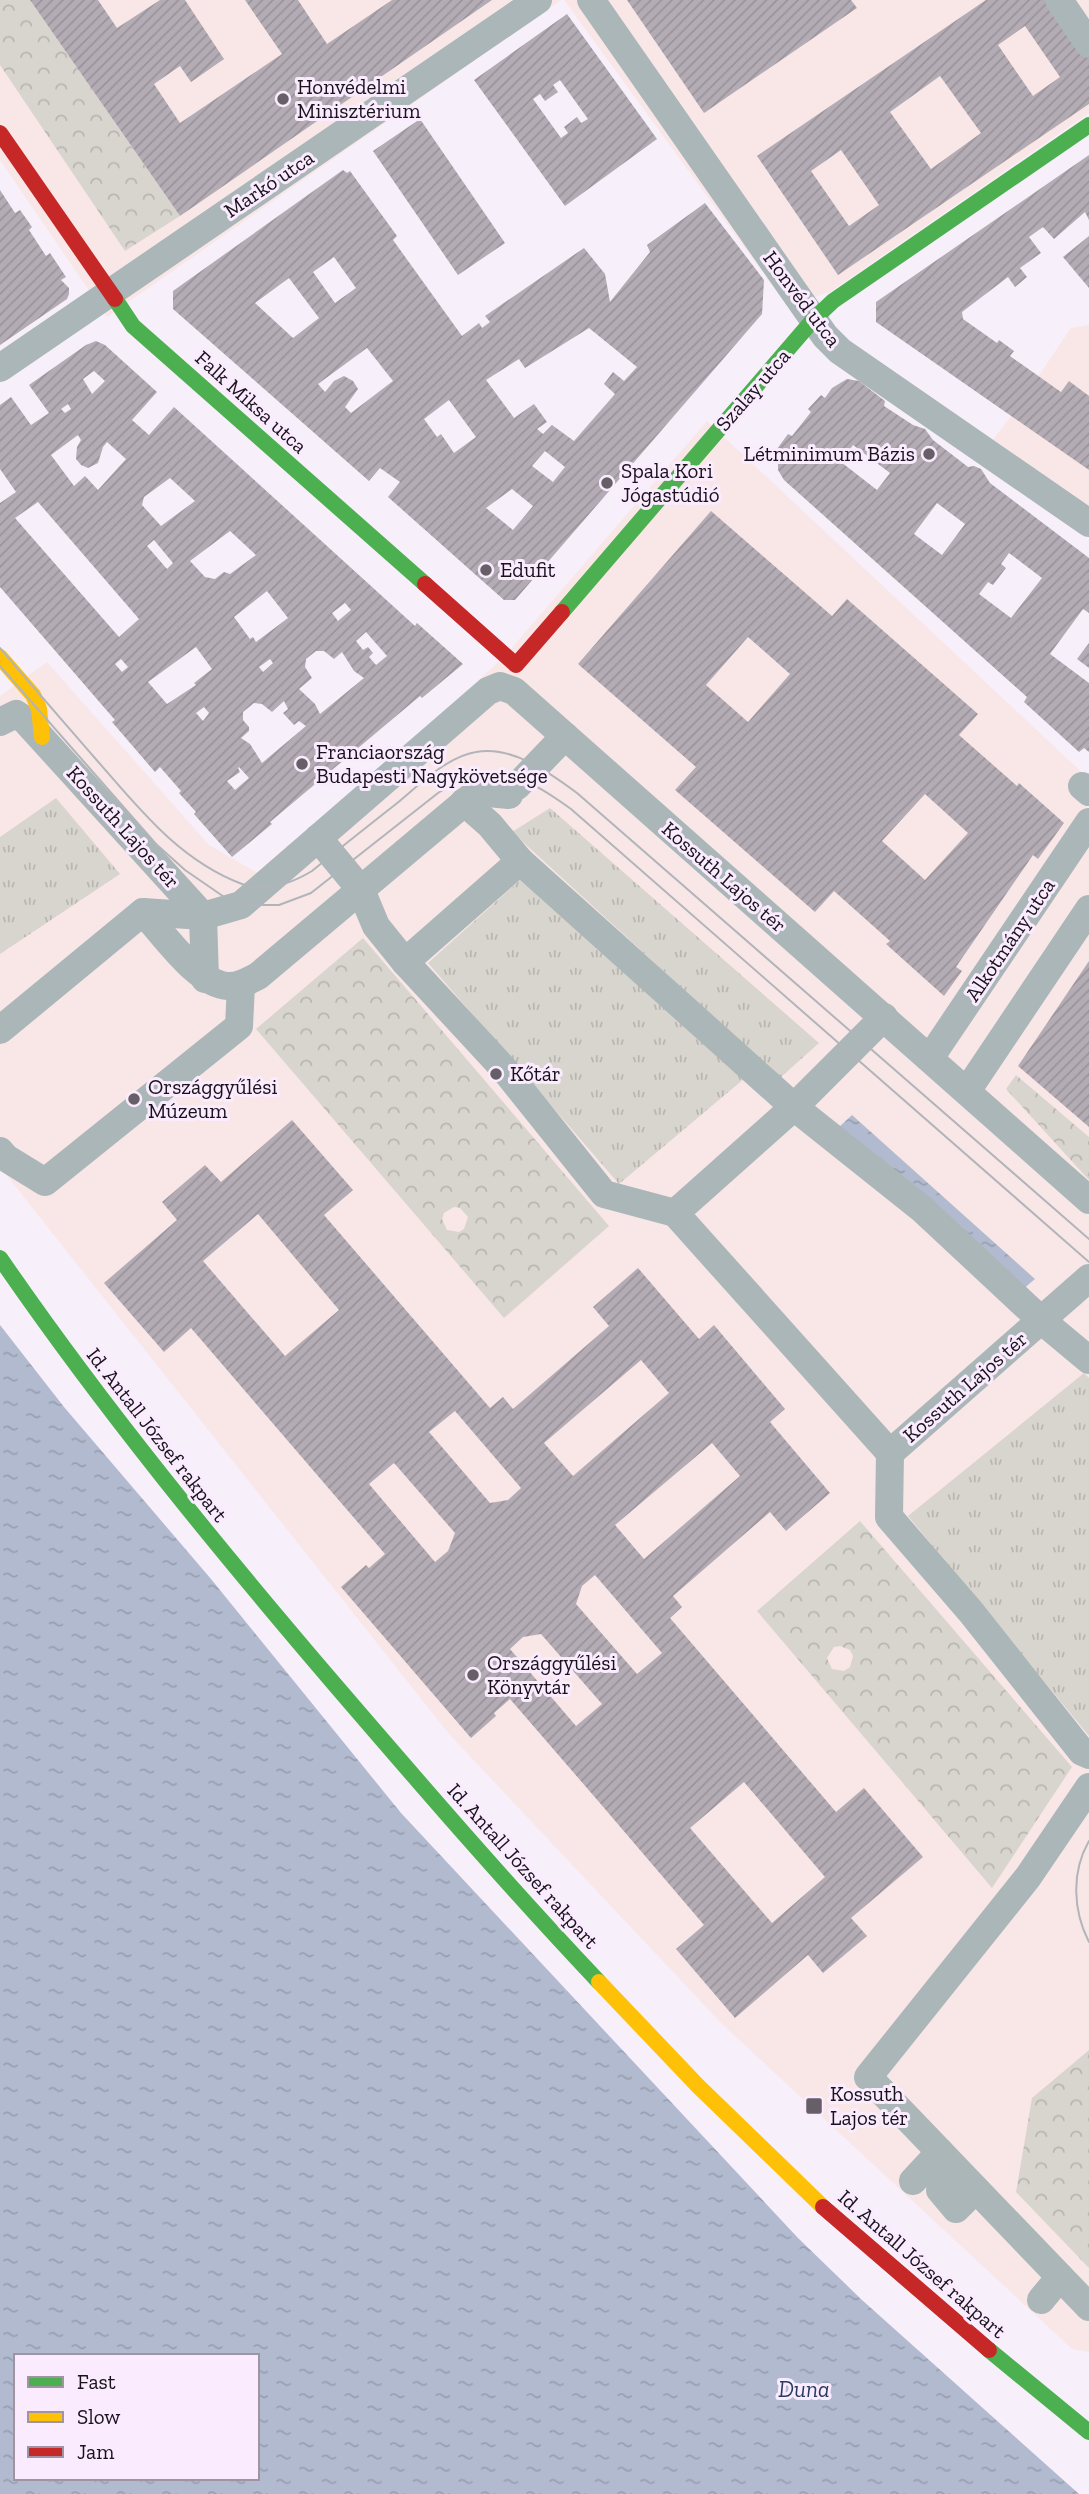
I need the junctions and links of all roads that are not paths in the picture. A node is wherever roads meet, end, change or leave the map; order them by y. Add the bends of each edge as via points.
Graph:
1 (538, 0) edge
2 (591, 0) edge
3 (1059, 0) edge
4 (1089, 44) edge
5 (1089, 124) edge
6 (0, 133) edge
7 (109, 292) junction
8 (813, 320) junction
9 (0, 368) edge
10 (1089, 523) edge
11 (0, 657) edge
12 (508, 675) junction
13 (0, 722) edge
14 (565, 736) junction
15 (48, 744) junction
16 (464, 802) junction
17 (1089, 822) edge
18 (318, 838) junction
19 (520, 861) junction
20 (361, 890) junction
21 (1089, 909) edge
22 (143, 912) junction
23 (203, 916) junction
24 (405, 962) junction
25 (205, 979) junction
26 (241, 985) junction
27 (884, 1017) junction
28 (0, 1030) edge
29 (930, 1058) junction
30 (967, 1091) junction
31 (794, 1107) junction
32 (3, 1154) edge
33 (1089, 1200) edge
34 (675, 1213) junction
35 (0, 1258) edge
36 (1089, 1278) edge
37 (1041, 1321) junction
38 (1089, 1360) edge
39 (890, 1453) junction
40 (1089, 1755) edge
41 (1089, 1787) edge
42 (940, 2152) junction
43 (913, 2181) dead end
44 (1060, 2277) junction
45 (1041, 2300) dead end
46 (1089, 2307) edge
47 (1089, 2432) edge

1 - 7 street, Markó utca
2 - 8 street, Honvéd utca
3 - 4 street
5 - 8 street, Szalay utca via 839,296
6 - 7 street, Falk Miksa utca
7 - 9 street, Markó utca
7 - 12 street, Falk Miksa utca via 134,326
8 - 10 street, Honvéd utca via 840,351
8 - 12 street, Szalay utca
11 - 15 street via 33,695
12 - 14 street, Kossuth Lajos tér via 514,691
12 - 18 street, Kossuth Lajos tér
13 - 15 street, Kossuth Lajos tér via 16,715
14 - 16 street via 513,790 477,792
14 - 27 street, Kossuth Lajos tér
15 - 23 street, Kossuth Lajos tér
16 - 19 street, Kossuth Lajos tér
16 - 20 street
17 - 29 street, Alkotmány utca
18 - 20 street
18 - 23 street, Kossuth Lajos tér via 241,905
19 - 24 street
19 - 31 street, Kossuth Lajos tér
20 - 24 street via 376,926
20 - 26 street
21 - 30 street
22 - 23 street, Kossuth Lajos tér
22 - 25 street, Kossuth Lajos tér
22 - 28 street, Kossuth Lajos tér
23 - 25 street
24 - 34 street via 504,1069 604,1194
25 - 26 street via 225,986
26 - 32 street via 239,1026 45,1182
27 - 29 street, Kossuth Lajos tér
27 - 31 street
29 - 30 street, Kossuth Lajos tér
30 - 33 street, Kossuth Lajos tér
31 - 34 street
31 - 37 street, Kossuth Lajos tér via 922,1209
34 - 39 street, Kossuth Lajos tér via 774,1340
35 - 47 street, Id. Antall József rakpart via 91,1387 202,1528 620,2004 818,2202
36 - 37 street, Kossuth Lajos tér
37 - 38 street, Kossuth Lajos tér
37 - 39 street, Kossuth Lajos tér
39 - 40 street, Kossuth Lajos tér via 889,1517 930,1573 971,1612
41 - 42 street via 1028,1877 868,2077
42 - 43 street
42 - 44 street
44 - 45 street
44 - 46 street

